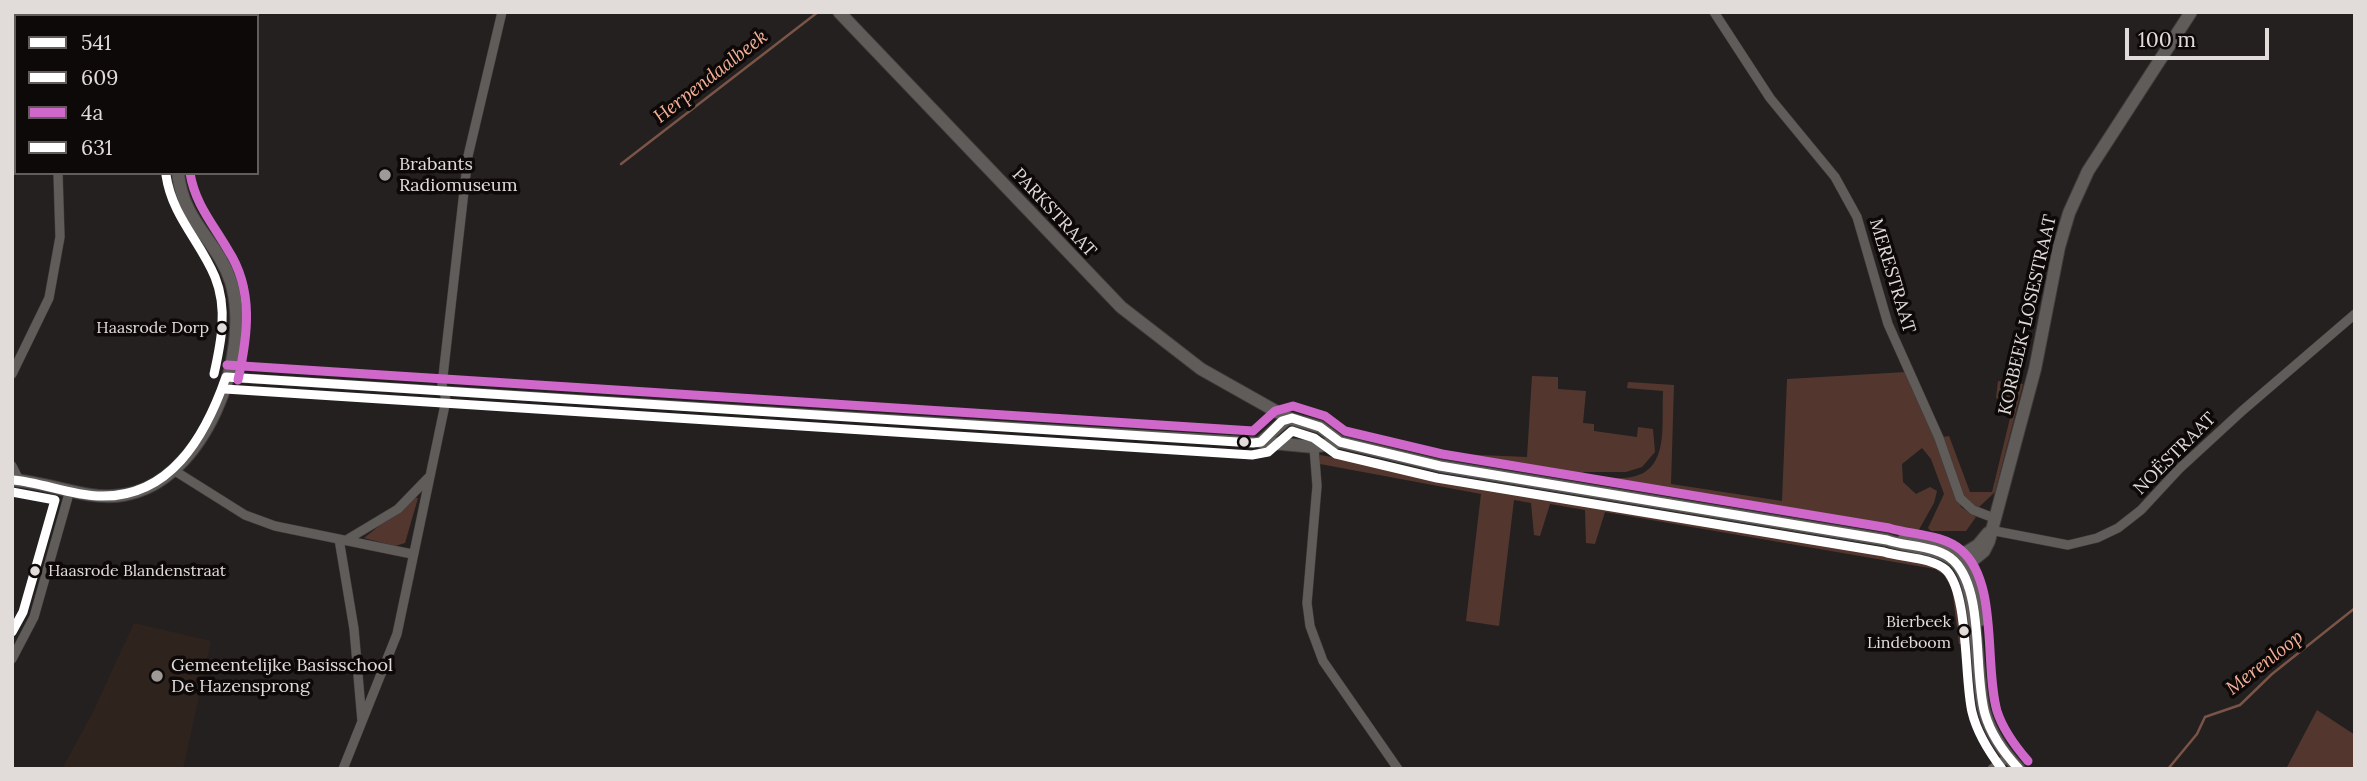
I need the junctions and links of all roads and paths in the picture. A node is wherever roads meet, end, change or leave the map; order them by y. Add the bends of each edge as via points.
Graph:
1 (502, 12) edge
2 (839, 12) edge
3 (1714, 12) edge
4 (2191, 12) edge
5 (58, 175) edge
6 (178, 175) edge
7 (2355, 314) edge
8 (12, 374) edge
9 (226, 377) junction
10 (444, 393) junction
11 (1281, 424) junction
12 (1326, 431) junction
13 (1261, 442) junction
14 (1340, 442) junction
15 (1283, 443) junction
16 (1317, 446) junction
17 (12, 466) edge
18 (175, 471) junction
19 (429, 478) junction
20 (15, 480) edge
21 (70, 490) junction
22 (1992, 524) junction
23 (343, 539) junction
24 (412, 554) junction
25 (1962, 562) junction
26 (12, 659) edge
27 (362, 723) junction
28 (2008, 757) junction
29 (344, 769) edge
30 (1398, 769) edge
31 (1992, 769) edge
32 (2019, 769) edge

1 - 10 street via 468,156
2 - 11 street, PARKSTRAAT via 1121,307 1190,361 1269,407
3 - 22 street, MERESTRAAT via 1747,66 1835,177 1857,217 1888,324 1940,438 1960,499
4 - 22 street, KORBEEK-LOSESTRAAT via 2088,171 2069,213 2035,369
5 - 8 street via 61,237 49,298
6 - 9 street via 185,204 223,264 235,298 235,338
7 - 22 street, NOËSTRAAT via 2242,411 2118,528 2068,545
9 - 10 street
9 - 18 street via 203,434
10 - 13 street
10 - 19 street
11 - 12 street, PARKSTRAAT
11 - 13 street
11 - 15 street
12 - 14 street, PARKSTRAAT
12 - 16 street via 1325,441
13 - 15 street
14 - 16 street
14 - 25 street via 1451,468 1887,540
15 - 16 street
16 - 30 street via 1307,603 1310,626 1323,661
17 - 20 street
18 - 21 street via 127,495 96,496
18 - 23 street via 245,515 275,526
19 - 23 street via 398,509
19 - 24 street
20 - 21 street
21 - 26 street via 34,617
22 - 25 street
23 - 24 street
23 - 27 street
24 - 27 street via 397,634
25 - 28 street via 1984,709 1989,727
27 - 29 street
28 - 31 street
28 - 32 street

